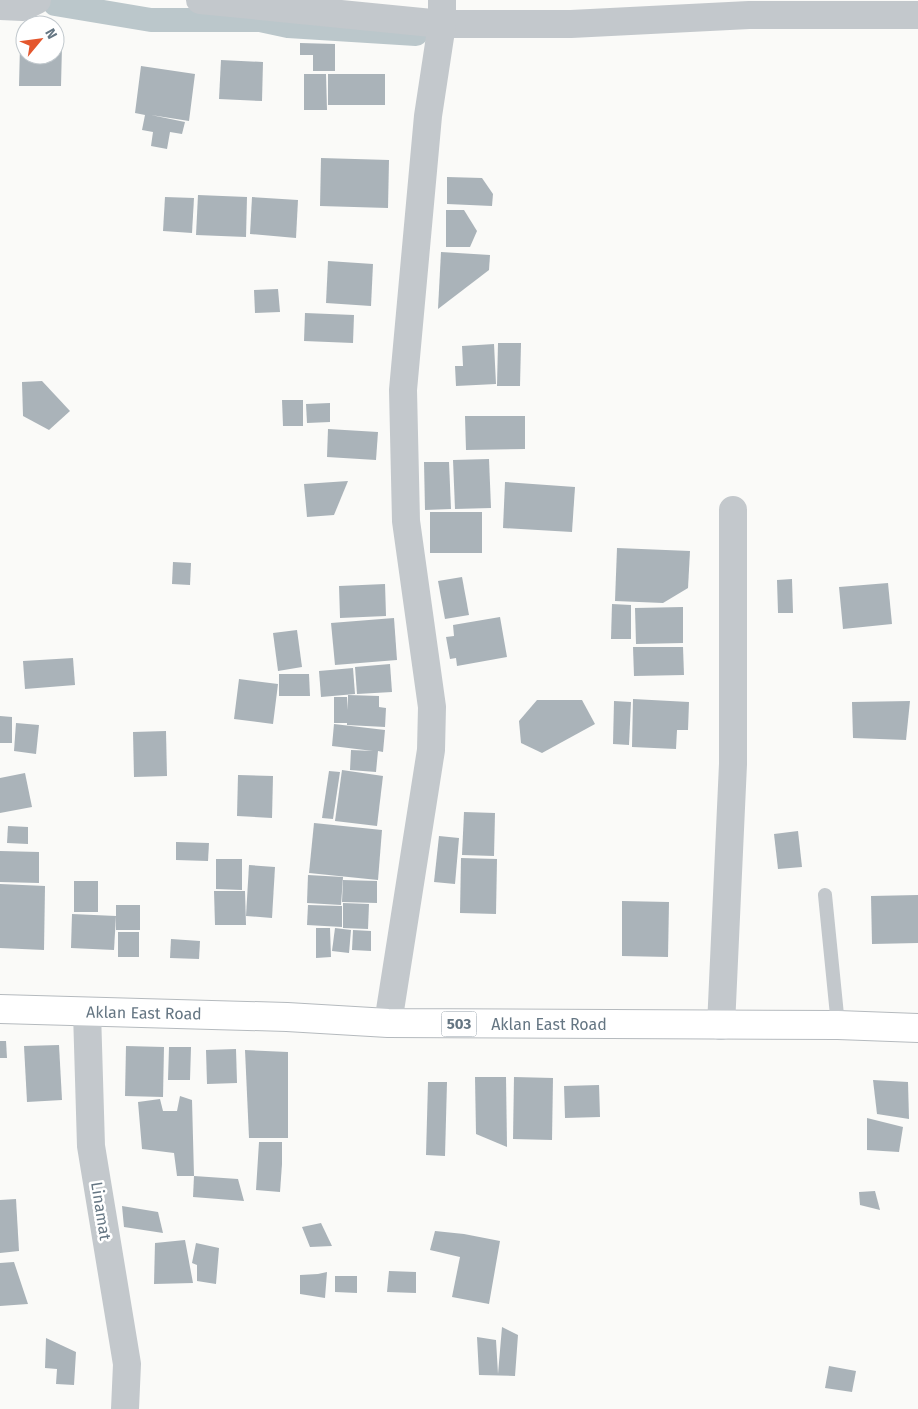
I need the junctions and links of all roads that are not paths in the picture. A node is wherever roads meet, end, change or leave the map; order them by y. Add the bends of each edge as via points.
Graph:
1 (37, 0) edge
2 (200, 0) edge
3 (0, 6) edge
4 (442, 12) edge
5 (918, 15) edge
6 (733, 510) dead end
7 (825, 895) dead end
8 (0, 1009) edge
9 (87, 1012) junction
10 (388, 1023) junction
11 (838, 1025) junction
12 (721, 1026) junction
13 (918, 1028) edge
14 (125, 1409) edge

1 - 3 street via 23,7
2 - 4 street
4 - 5 street via 572,24 749,15
4 - 10 street via 428,116 403,390 406,521 432,707 431,750
6 - 12 street via 733,764
7 - 11 lane
8 - 9 main road, Aklan East Road / 503
9 - 10 main road, Aklan East Road / 503
9 - 14 street, Linamat via 91,1146 126,1364
10 - 12 main road, Aklan East Road / 503
11 - 12 main road, Aklan East Road / 503
11 - 13 main road, Aklan East Road / 503

